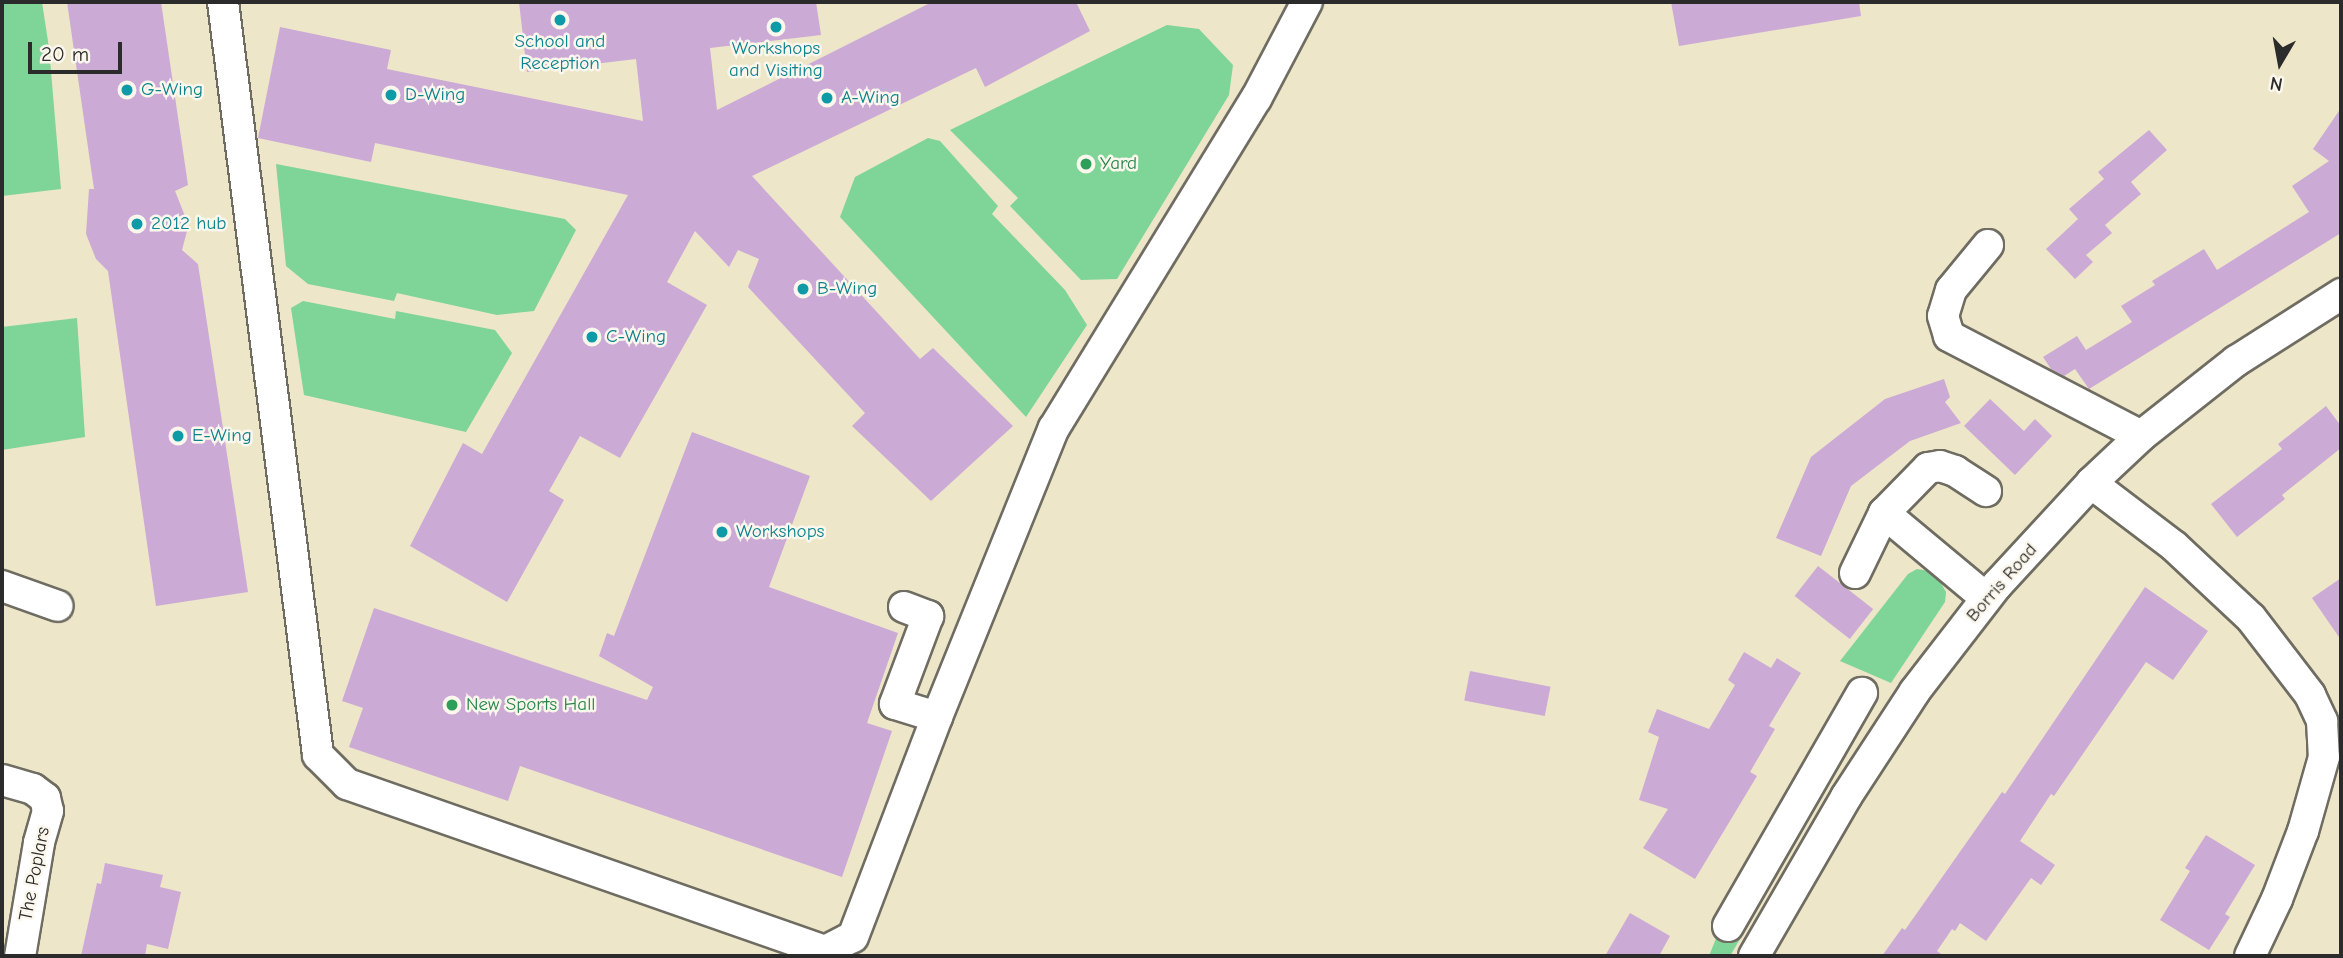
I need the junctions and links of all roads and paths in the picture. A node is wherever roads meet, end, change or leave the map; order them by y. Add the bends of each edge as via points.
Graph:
1 (223, 2) edge
2 (1307, 2) edge
3 (1988, 245) dead end
4 (2341, 294) edge
5 (2141, 436) junction
6 (2091, 483) junction
7 (1986, 491) dead end
8 (1884, 513) junction
9 (1855, 573) dead end
10 (2, 586) edge
11 (1986, 598) junction
12 (58, 606) dead end
13 (904, 607) dead end
14 (1862, 693) dead end
15 (937, 717) junction
16 (2, 780) edge
17 (1797, 805) junction
18 (1830, 825) junction
19 (1728, 926) dead end
20 (20, 956) edge
21 (1754, 956) edge
22 (2250, 956) edge

1 - 15 street via 318,755 347,784 825,951 853,937
2 - 15 street via 1256,99 1054,428
3 - 5 street via 1951,289 1943,316 1949,336
4 - 5 street, Borris Road via 2236,361
5 - 6 street, Borris Road
6 - 11 street, Borris Road
6 - 22 street via 2174,546 2251,618 2310,695 2322,721 2325,757 2310,809 2277,900
7 - 8 street via 1955,471 1928,468
8 - 9 street
8 - 11 street
10 - 12 street
11 - 18 street, Borris Road via 1914,691
13 - 15 street via 928,616 895,704
14 - 17 street
16 - 20 street, The Poplars via 33,789 45,798 48,811 38,843
17 - 18 street
17 - 19 street
18 - 21 street, Borris Road

